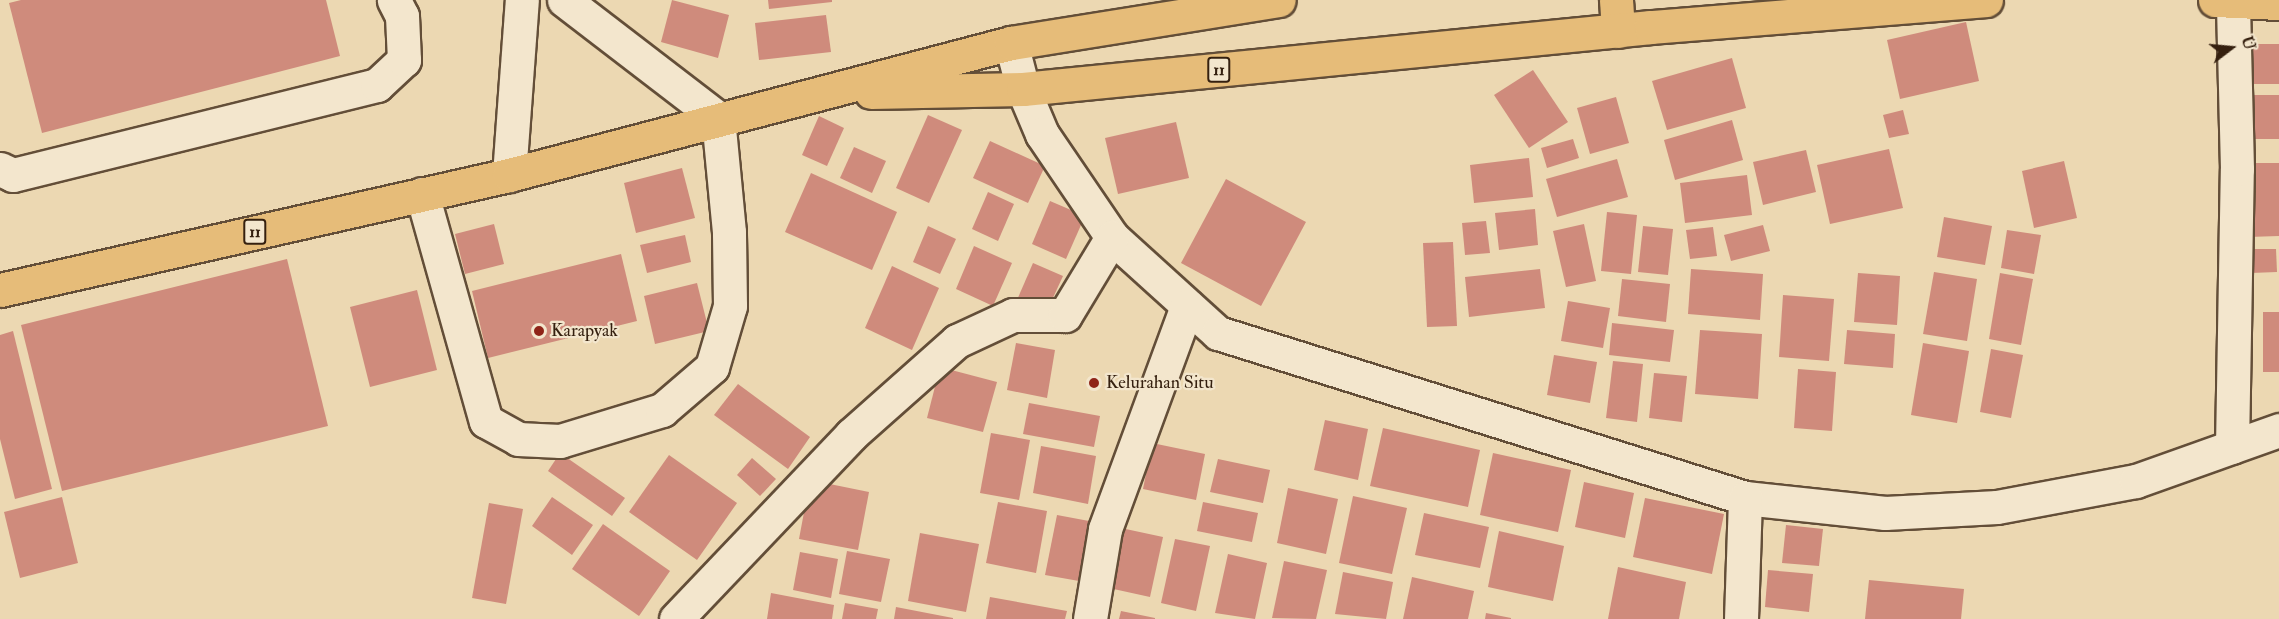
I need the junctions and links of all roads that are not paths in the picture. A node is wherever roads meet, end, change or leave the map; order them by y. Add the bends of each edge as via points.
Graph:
1 (394, 0) edge
2 (522, 0) edge
3 (564, 0) edge
4 (1279, 0) edge
5 (1986, 0) edge
6 (2224, 0) edge
7 (2279, 3) edge
8 (1651, 13) edge
9 (1617, 15) edge
10 (1011, 43) junction
11 (1023, 89) junction
12 (819, 93) junction
13 (718, 118) junction
14 (0, 169) edge
15 (509, 175) junction
16 (422, 194) junction
17 (1112, 237) junction
18 (0, 290) edge
19 (1187, 306) junction
20 (2279, 430) edge
21 (2232, 447) junction
22 (1745, 498) junction
23 (676, 619) edge
24 (1089, 619) edge
25 (1741, 619) edge

1 - 14 street via 402,16 404,60 377,85 13,176
2 - 15 street
3 - 13 street
4 - 10 highway, 11
5 - 8 highway, 11
6 - 7 highway
6 - 21 street via 2237,169
8 - 9 highway, 11
9 - 11 highway, 11
10 - 11 street
10 - 12 highway, 11
11 - 12 highway, 11
11 - 17 street via 1042,134
12 - 13 highway, 11
13 - 15 highway, 11
13 - 16 street via 729,232 730,306 712,367 662,410 560,441 518,439 486,421
15 - 16 highway, 11
16 - 18 highway, 11
17 - 19 street
17 - 23 street via 1065,315 1013,315 957,341 851,435
19 - 22 street via 1218,333
19 - 24 street via 1105,529
20 - 21 street
21 - 22 street via 2136,481 1997,507 1885,513
22 - 25 street

